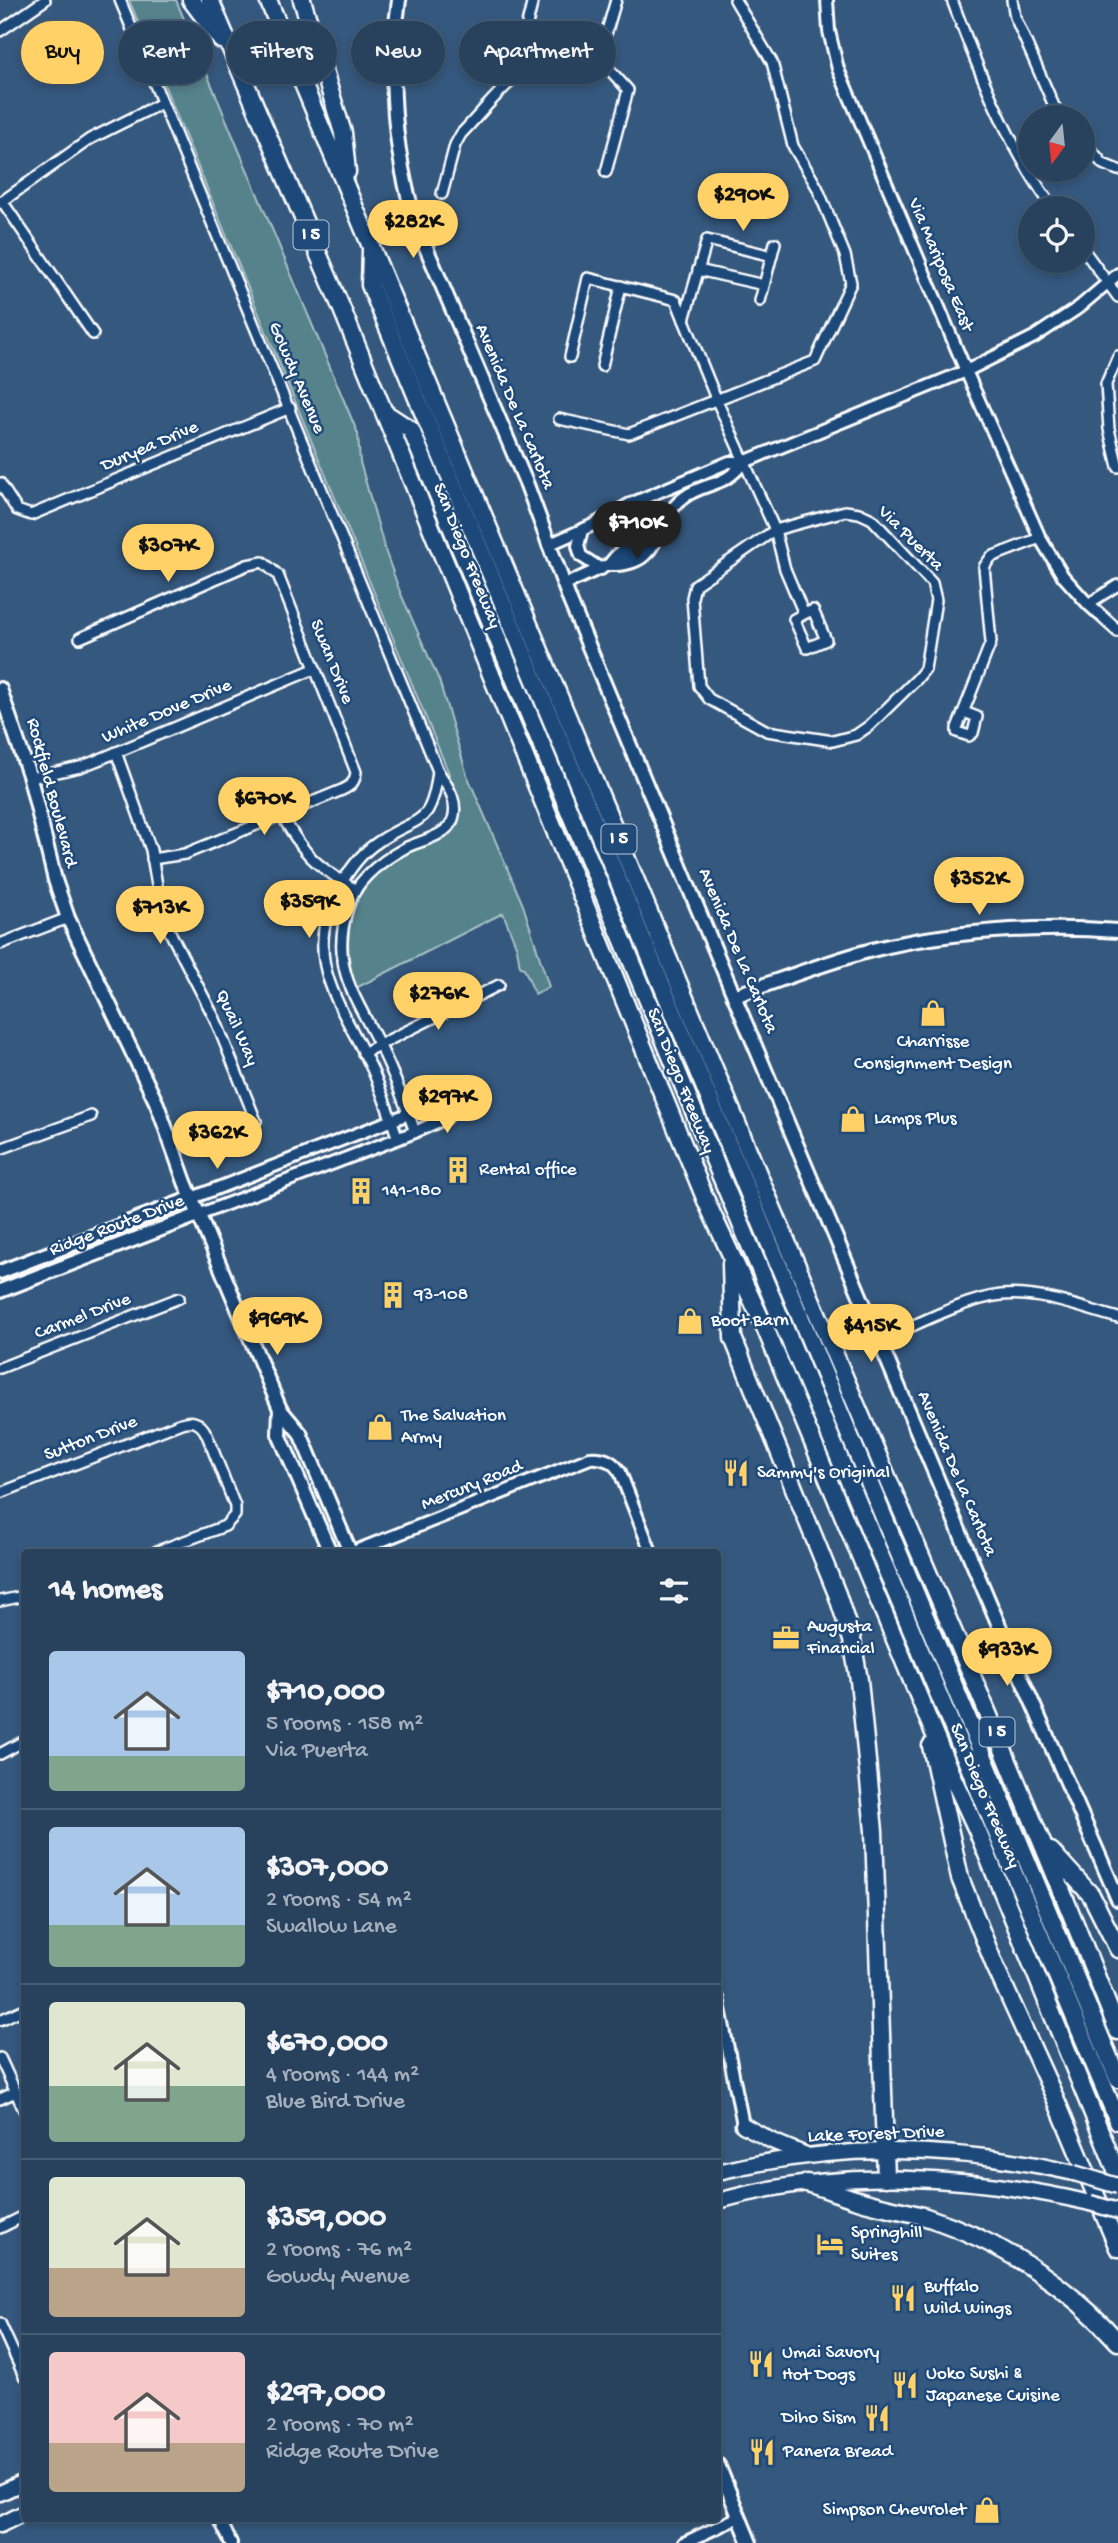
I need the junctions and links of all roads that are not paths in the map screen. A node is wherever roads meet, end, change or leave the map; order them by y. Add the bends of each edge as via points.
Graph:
1 (45, 0) edge
2 (120, 0) edge
3 (191, 0) edge
4 (210, 0) edge
5 (268, 0) edge
6 (302, 0) edge
7 (399, 0) edge
8 (533, 0) edge
9 (616, 0) edge
10 (735, 0) edge
11 (827, 0) edge
12 (952, 0) edge
13 (1012, 0) edge
14 (528, 21) edge
15 (609, 21) edge
16 (0, 31) edge
17 (227, 39) edge
18 (227, 47) edge
19 (616, 77) edge
20 (246, 84) edge
21 (509, 84) edge
22 (162, 103) junction
23 (1053, 105) edge
24 (1096, 156) edge
25 (1118, 170) edge
26 (606, 172) dead end
27 (349, 189) junction
28 (442, 194) dead end
29 (1044, 196) edge
30 (1, 202) edge
31 (371, 240) junction
32 (775, 243) dead end
33 (772, 256) junction
34 (1095, 265) edge
35 (698, 270) junction
36 (1118, 274) edge
37 (1108, 282) junction
38 (764, 285) junction
39 (621, 286) junction
40 (1118, 297) edge
41 (760, 301) dead end
42 (684, 320) junction
43 (93, 334) dead end
44 (1118, 356) edge
45 (570, 357) dead end
46 (602, 366) dead end
47 (966, 371) junction
48 (717, 401) junction
49 (290, 408) junction
50 (385, 413) junction
51 (559, 419) dead end
52 (744, 462) junction
53 (1118, 467) edge
54 (0, 483) edge
55 (607, 517) junction
56 (582, 530) junction
57 (775, 530) junction
58 (657, 537) junction
59 (1040, 538) junction
60 (548, 545) junction
61 (605, 567) junction
62 (564, 585) junction
63 (1118, 585) edge
64 (1088, 604) junction
65 (804, 614) dead end
66 (1118, 632) edge
67 (80, 638) dead end
68 (314, 669) junction
69 (0, 689) edge
70 (964, 712) dead end
71 (117, 752) junction
72 (438, 771) junction
73 (30, 778) junction
74 (281, 814) junction
75 (152, 859) junction
76 (342, 882) junction
77 (356, 890) junction
78 (68, 918) junction
79 (1118, 931) edge
80 (0, 944) edge
81 (499, 985) dead end
82 (734, 996) junction
83 (380, 1045) junction
84 (363, 1053) junction
85 (470, 1102) dead end
86 (455, 1108) junction
87 (408, 1114) junction
88 (91, 1116) dead end
89 (256, 1121) dead end
90 (392, 1121) junction
91 (415, 1132) junction
92 (398, 1139) junction
93 (0, 1149) edge
94 (192, 1198) junction
95 (198, 1215) junction
96 (731, 1256) junction
97 (0, 1272) edge
98 (0, 1291) edge
99 (179, 1298) dead end
100 (1118, 1318) edge
101 (879, 1341) junction
102 (0, 1368) edge
103 (280, 1409) junction
104 (0, 1493) edge
105 (163, 1549) edge
106 (328, 1549) edge
107 (348, 1549) edge
108 (357, 1549) edge
109 (650, 1549) edge
110 (21, 1597) edge
111 (0, 1601) edge
112 (923, 1706) junction
113 (21, 1743) edge
114 (0, 1754) edge
115 (1044, 1842) junction
116 (1118, 1899) edge
117 (1118, 1949) edge
118 (21, 2010) edge
119 (721, 2013) edge
120 (0, 2020) edge
121 (1118, 2031) edge
122 (0, 2058) edge
123 (1118, 2079) edge
124 (16, 2092) junction
125 (0, 2099) edge
126 (21, 2103) edge
127 (1118, 2120) edge
128 (744, 2124) joint
129 (885, 2151) junction
130 (807, 2156) junction
131 (721, 2171) edge
132 (1118, 2175) edge
133 (886, 2178) junction
134 (807, 2183) junction
135 (1118, 2186) edge
136 (721, 2200) edge
137 (1118, 2211) edge
138 (21, 2218) edge
139 (0, 2228) edge
140 (1118, 2248) edge
141 (0, 2323) edge
142 (1118, 2342) edge
143 (21, 2369) edge
144 (721, 2472) edge
145 (21, 2483) edge
146 (0, 2493) edge
147 (21, 2514) edge
148 (739, 2517) junction
149 (221, 2522) edge
150 (0, 2525) edge
151 (231, 2543) edge
152 (684, 2543) edge
153 (750, 2543) edge

1 - 16 street
2 - 22 street, Gowdy Avenue
3 - 18 highway
4 - 17 highway, San Diego Freeway / I 5
5 - 27 highway, San Diego Freeway / I 5
6 - 27 highway via 343,133
7 - 60 main road, Avenida De La Carlota via 393,107 404,184 416,224
8 - 14 street
9 - 15 street
10 - 48 street via 772,62 793,146 817,187 845,255 851,284 815,361
11 - 47 street, Via Mariposa East via 838,69
12 - 29 street via 980,74 1028,173
13 - 23 street
19 - 26 street via 628,90
20 - 50 highway, San Diego Freeway / I 5
21 - 28 street via 461,134
22 - 30 street via 90,139
22 - 49 street, Gowdy Avenue
24 - 25 street
27 - 31 highway, San Diego Freeway / I 5
30 - 43 street
31 - 115 highway, San Diego Freeway / I 5 via 750,1153
31 - 123 highway via 370,285
32 - 33 street
33 - 35 street via 707,240
33 - 38 street
34 - 37 street
35 - 38 street
35 - 42 street
36 - 37 street
37 - 40 street
37 - 47 street via 1034,337
38 - 41 street
39 - 42 street via 676,300
39 - 45 street via 588,278
39 - 46 street
42 - 48 street
44 - 53 street via 1106,384
47 - 52 street
47 - 59 street, Via Mariposa East
48 - 51 street via 629,434
48 - 52 street
49 - 54 street, Duryea Drive via 31,515 17,510
49 - 72 street, Gowdy Avenue
50 - 96 highway, San Diego Freeway / I 5
50 - 127 highway via 411,430
52 - 55 street via 729,462
52 - 57 street
52 - 58 street via 733,476 688,495 667,515
55 - 56 street
55 - 58 street via 649,526
56 - 60 street
56 - 61 street via 581,556
57 - 57 street, Via Puerta via 695,585 692,598 699,686 709,699 767,731 832,741 856,735 925,668 936,600 932,583 872,519 859,513 845,511
57 - 65 street
58 - 61 street via 651,551 639,559
59 - 64 street, Via Mariposa East via 1063,576
59 - 70 street via 991,557 984,567 991,642
60 - 62 main road, Avenida De La Carlota
61 - 62 street
62 - 82 main road, Avenida De La Carlota
63 - 64 street
64 - 66 street, Via Mariposa East
67 - 68 street, Swan Drive via 263,562 278,575
68 - 71 street, White Dove Drive
68 - 74 street, Swan Drive via 354,765 355,780 351,786
69 - 73 main road, Rockfield Boulevard
71 - 73 street, White Dove Drive via 80,767
71 - 75 street, Quail Way
72 - 76 street via 435,795 419,821 368,849
72 - 77 street, Gowdy Avenue via 452,793 453,822 442,833 384,860
73 - 78 main road, Rockfield Boulevard
74 - 75 street via 185,854
74 - 76 street via 306,853
75 - 89 street, Quail Way via 158,897 171,934 215,1019
76 - 77 street
76 - 84 street via 327,916 324,964 339,1009
77 - 83 street, Gowdy Avenue via 343,926 341,951 348,986
78 - 80 street
78 - 94 main road, Rockfield Boulevard via 157,1104
79 - 82 main road via 1017,931 930,940 872,950
81 - 83 street
82 - 101 main road, Avenida De La Carlota
83 - 84 street
83 - 87 street, Gowdy Avenue
84 - 90 street
85 - 86 street
86 - 87 street, Ridge Route Drive via 440,1104
86 - 91 street, Ridge Route Drive via 446,1118
87 - 90 street, Ridge Route Drive
87 - 91 street, Gowdy Avenue
88 - 93 street
90 - 92 street
90 - 94 street, Ridge Route Drive
91 - 92 street, Ridge Route Drive
92 - 95 street, Ridge Route Drive
94 - 95 main road, Rockfield Boulevard
94 - 97 main road, Ridge Route Drive
95 - 98 main road, Ridge Route Drive
95 - 103 main road, Rockfield Boulevard
96 - 112 highway, San Diego Freeway / I 5
96 - 129 highway via 733,1338 852,1640 874,1831
99 - 102 street, Carmel Drive
100 - 101 street via 1035,1296 999,1296 972,1302
101 - 116 main road, Avenida De La Carlota
103 - 106 main road, Rockfield Boulevard via 279,1434
103 - 107 main road, Rockfield Boulevard via 300,1433
104 - 105 street, Sutton Drive via 176,1424 196,1421 207,1435 235,1515 225,1526
108 - 109 street, Mercury Road via 590,1458 605,1459 620,1472
110 - 111 street
112 - 132 highway, San Diego Freeway / I 5
112 - 140 highway via 960,1878
113 - 114 street
115 - 117 highway via 1091,1895
115 - 121 highway, San Diego Freeway / I 5
118 - 120 street
119 - 128 street
122 - 124 street
124 - 125 street
124 - 126 street
128 - 130 main road
129 - 130 main road, Lake Forest Drive
129 - 133 highway
129 - 135 main road, Lake Forest Drive, bridge via 967,2153 1037,2164
130 - 131 main road, Lake Forest Drive
133 - 134 main road
133 - 137 main road, bridge via 1016,2189
134 - 136 main road
134 - 142 highway via 928,2218 993,2244 1061,2288
138 - 139 street
141 - 143 street
144 - 148 main road
145 - 146 main road
147 - 150 main road
148 - 152 street
148 - 153 main road
149 - 151 street

